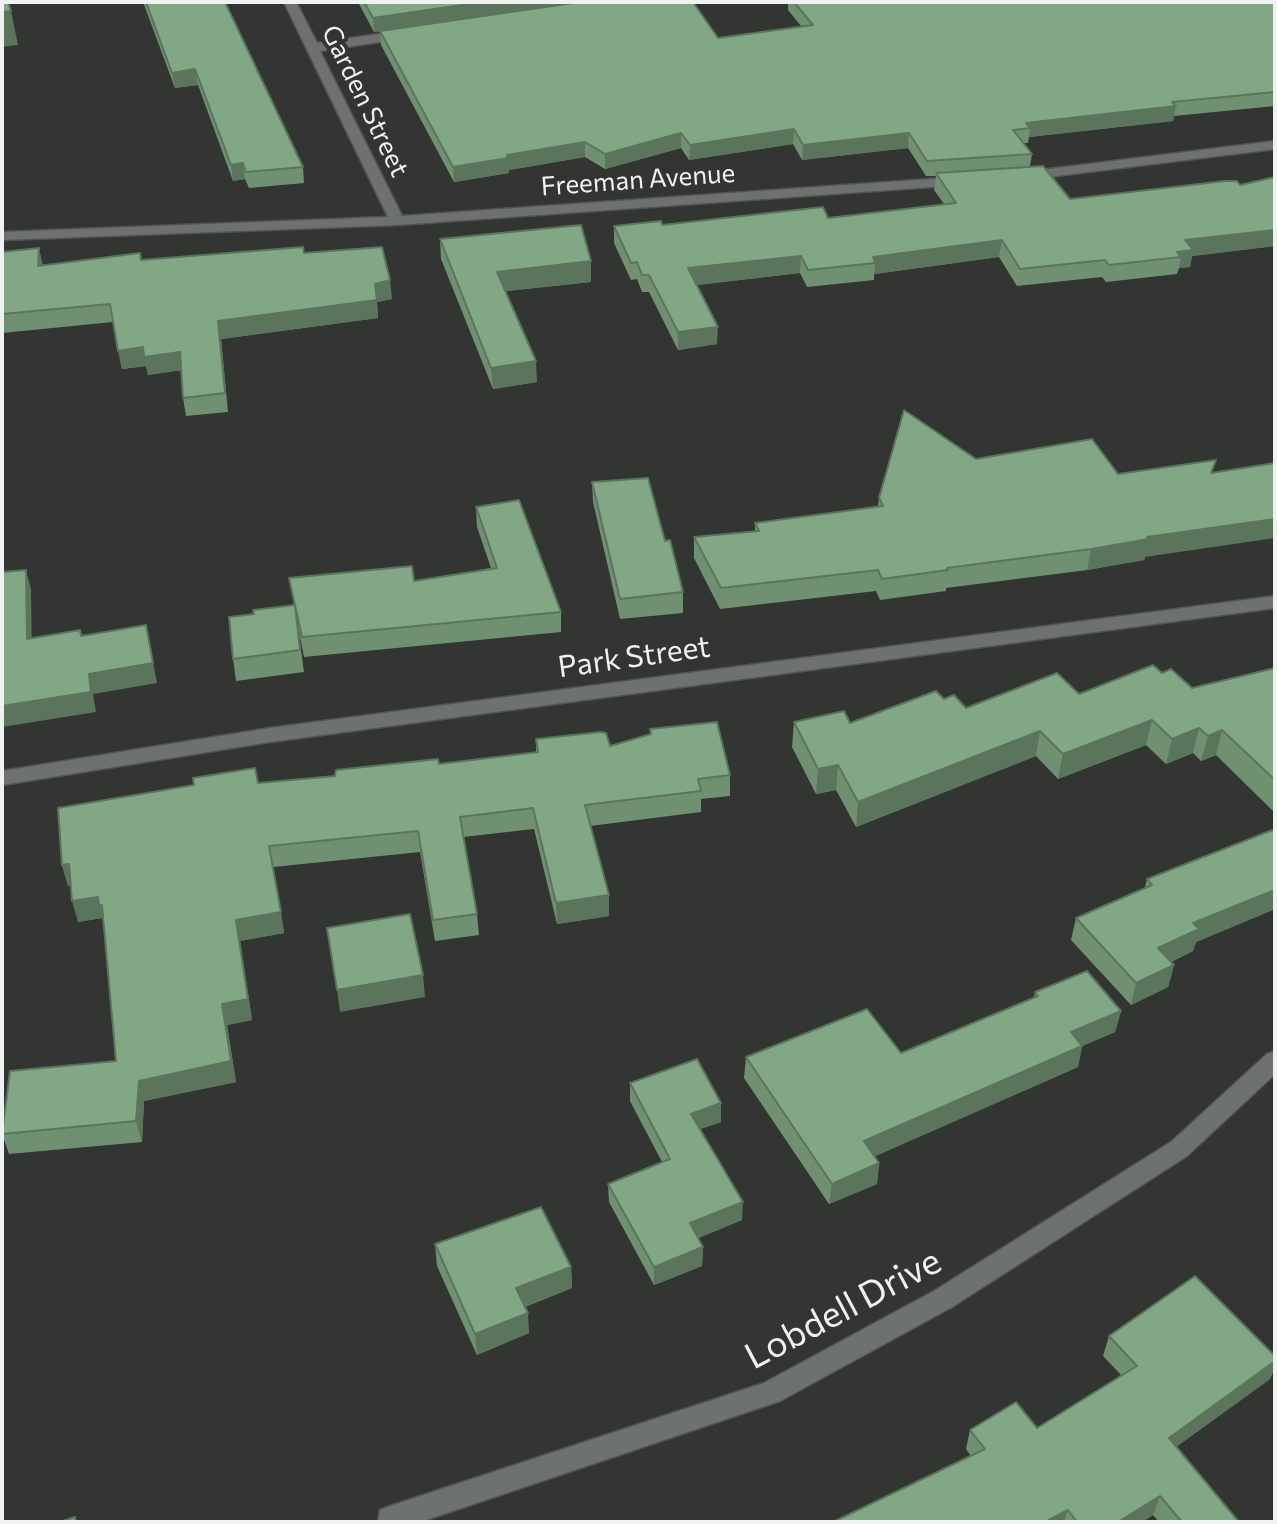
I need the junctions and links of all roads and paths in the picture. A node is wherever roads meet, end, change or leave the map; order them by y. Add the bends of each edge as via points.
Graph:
1 (290, 2) edge
2 (424, 32) edge
3 (311, 48) junction
4 (1275, 145) edge
5 (1010, 177) edge
6 (979, 180) edge
7 (397, 221) junction
8 (2, 236) edge
9 (1275, 602) edge
10 (2, 778) edge
11 (1275, 1060) edge
12 (390, 1519) dead end

1 - 3 street, Garden Street
2 - 3 street
3 - 7 street, Garden Street
4 - 5 street
6 - 7 street, Freeman Avenue
7 - 8 street, Freeman Avenue
9 - 10 street, Park Street via 286,733
11 - 12 street, Lobdell Drive via 1179,1149 943,1299 771,1393

